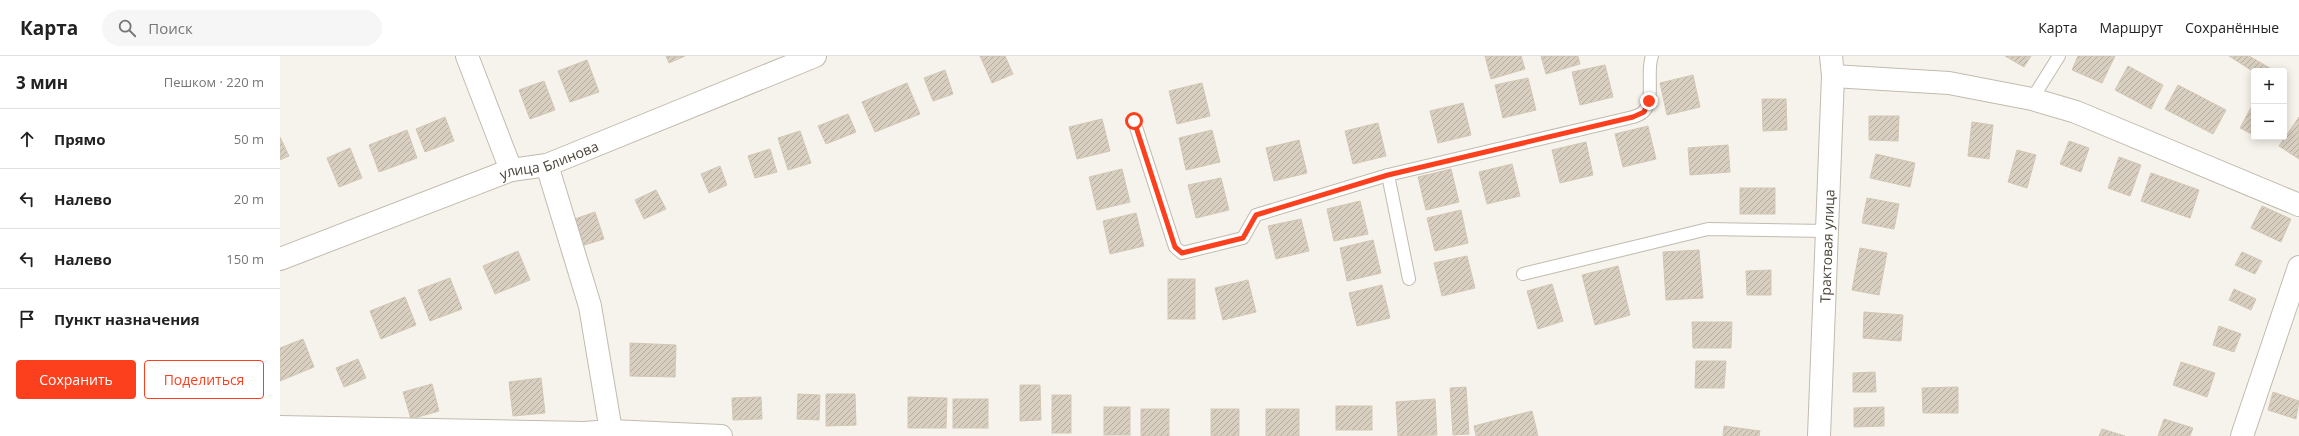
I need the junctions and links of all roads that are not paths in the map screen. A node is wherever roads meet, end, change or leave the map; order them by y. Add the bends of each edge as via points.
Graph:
1 (467, 56) edge
2 (815, 56) edge
3 (1652, 56) edge
4 (2059, 56) edge
5 (1832, 66) edge
6 (2032, 99) junction
7 (1134, 121) dead end
8 (547, 165) junction
9 (511, 170) junction
10 (1388, 175) junction
11 (2299, 205) edge
12 (1827, 231) junction
13 (280, 259) edge
14 (2299, 267) edge
15 (1523, 274) dead end
16 (1409, 279) dead end
17 (280, 427) edge
18 (611, 431) junction
19 (584, 435) edge
20 (721, 436) edge
21 (1819, 436) edge
22 (2242, 436) edge

1 - 9 street
2 - 8 street, улица Блинова
3 - 10 lane via 1649,62 1649,101 1644,112 1633,117
4 - 6 lane
5 - 6 street via 1949,83
5 - 12 street, Трактовая улица
6 - 11 street via 2076,112
7 - 10 lane via 1175,247 1182,253 1243,238 1256,215
8 - 9 street, улица Блинова
8 - 18 street via 590,306
9 - 13 street, улица Блинова
10 - 16 lane
12 - 15 lane via 1708,229
12 - 21 street, Трактовая улица
14 - 22 street
17 - 19 street
18 - 19 street
18 - 20 street

